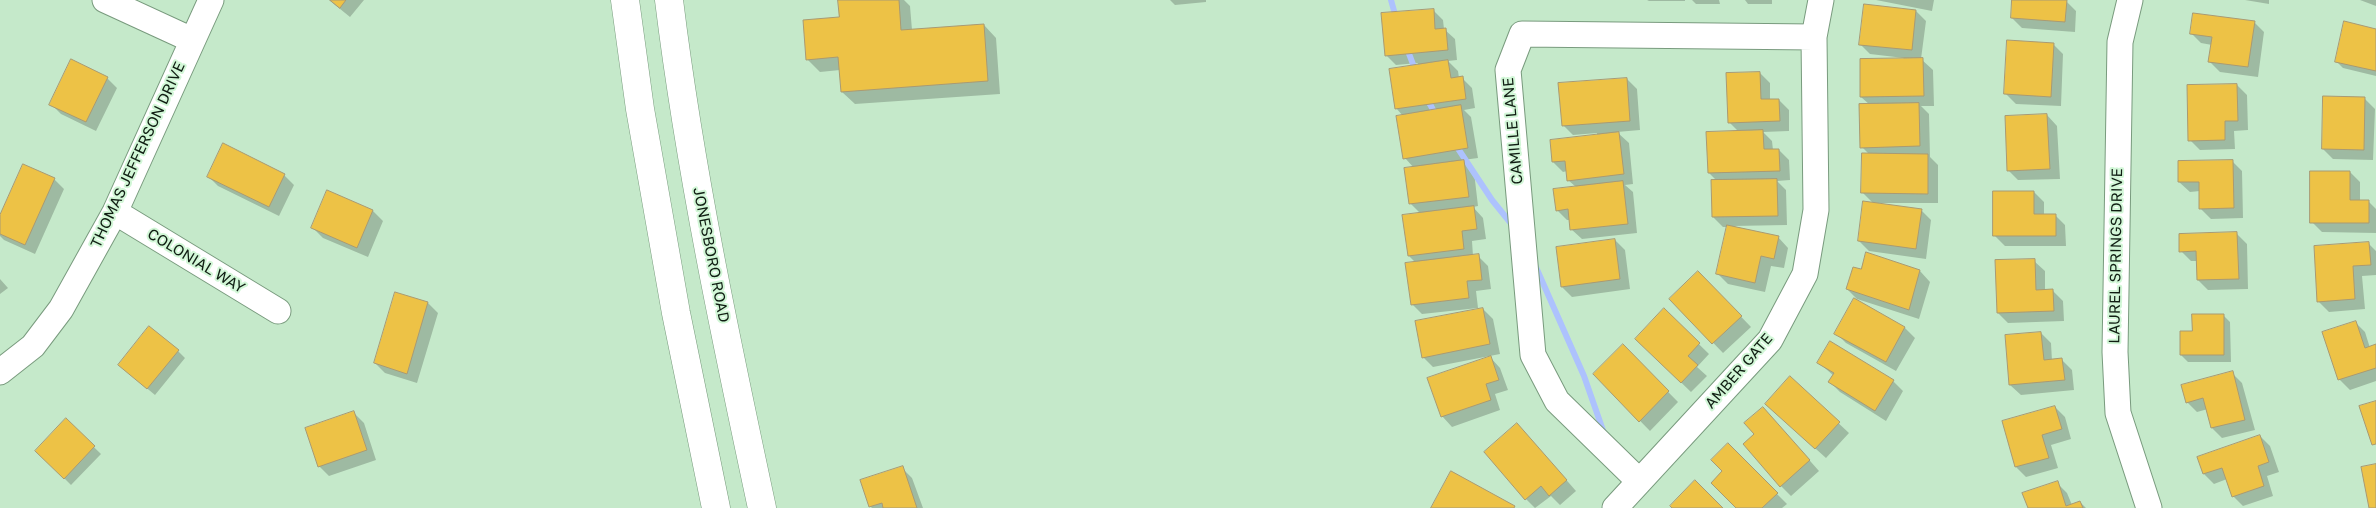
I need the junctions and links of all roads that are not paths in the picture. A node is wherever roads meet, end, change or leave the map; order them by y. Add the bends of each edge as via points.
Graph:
1 (105, 0) edge
2 (211, 0) edge
3 (625, 0) edge
4 (669, 0) edge
5 (1821, 0) edge
6 (2130, 0) edge
7 (1814, 37) junction
8 (192, 40) junction
9 (114, 212) junction
10 (278, 311) dead end
11 (0, 372) edge
12 (1639, 481) junction
13 (716, 508) edge
14 (762, 508) edge
15 (1615, 508) edge
16 (2149, 508) edge

1 - 8 street
2 - 8 street, THOMAS JEFFERSON DRIVE
3 - 13 main road via 640,109 676,313
4 - 14 main road, JONESBORO ROAD via 700,194
5 - 7 street, AMBER GATE
6 - 16 street, LAUREL SPRINGS DRIVE via 2120,42 2115,352 2118,413
7 - 12 street, AMBER GATE via 1816,210 1805,274 1770,340
7 - 12 street, CAMILLE LANE via 1522,34 1508,70 1533,355 1556,401
8 - 9 street, THOMAS JEFFERSON DRIVE
9 - 10 street, COLONIAL WAY
9 - 11 street, THOMAS JEFFERSON DRIVE via 62,309 33,346
12 - 15 street, AMBER GATE

